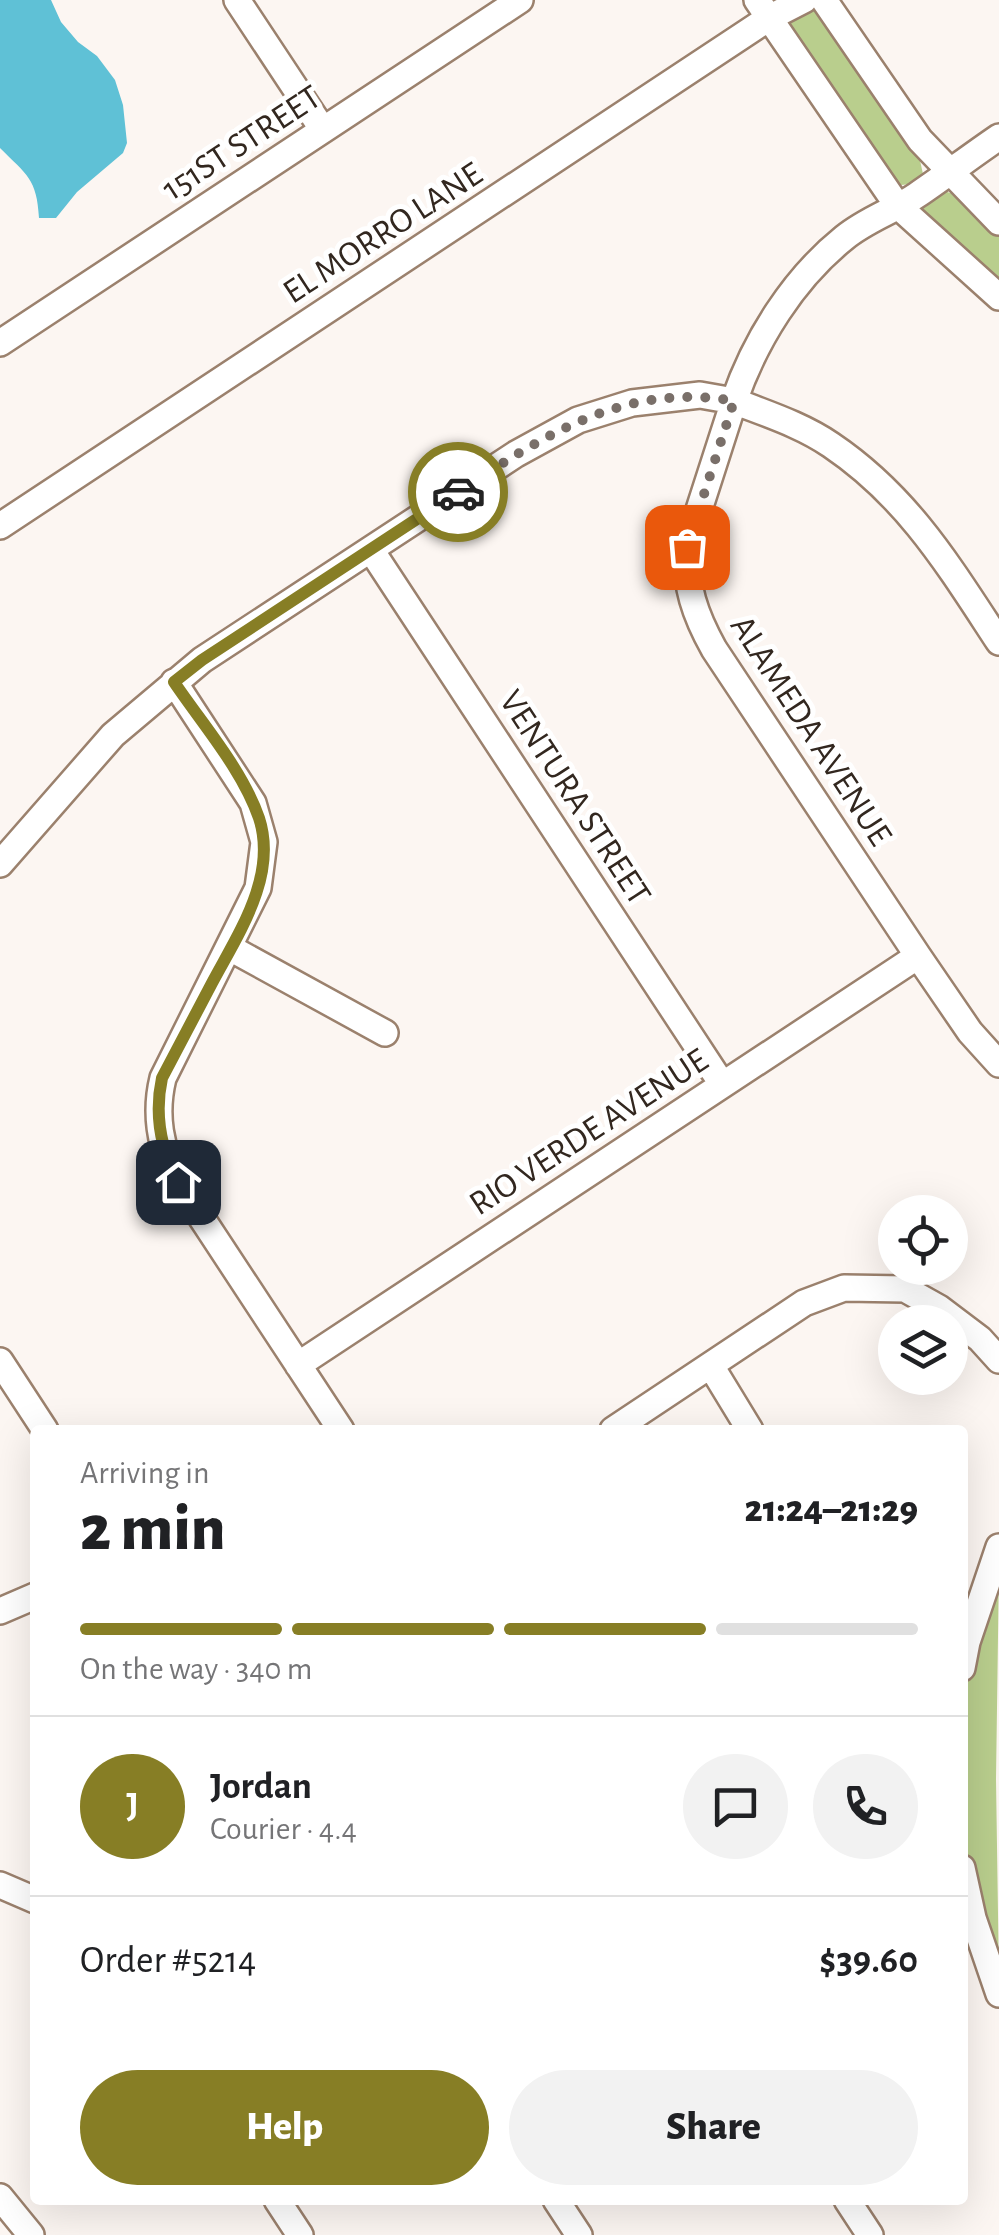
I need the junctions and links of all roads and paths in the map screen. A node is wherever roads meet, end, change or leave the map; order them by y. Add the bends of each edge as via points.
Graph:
1 (237, 0) edge
2 (520, 0) edge
3 (804, 0) edge
4 (824, 0) edge
5 (763, 9) edge
6 (323, 130) junction
7 (999, 138) edge
8 (948, 172) junction
9 (897, 206) junction
10 (999, 222) edge
11 (999, 298) edge
12 (0, 343) edge
13 (734, 401) junction
14 (0, 526) edge
15 (370, 550) junction
16 (999, 642) edge
17 (174, 682) junction
18 (0, 864) edge
19 (230, 948) junction
20 (918, 956) junction
21 (385, 1033) dead end
22 (999, 1064) edge
23 (722, 1084) junction
24 (999, 1360) edge
25 (0, 1361) edge
26 (298, 1365) junction
27 (711, 1366) junction
28 (42, 1425) edge
29 (338, 1425) edge
30 (621, 1425) edge
31 (747, 1425) edge
32 (999, 1547) edge
33 (30, 1598) edge
34 (0, 1611) edge
35 (968, 1639) edge
36 (0, 1885) edge
37 (968, 1895) edge
38 (30, 1898) edge
39 (999, 1994) edge
40 (0, 2197) edge
41 (280, 2205) edge
42 (559, 2205) edge
43 (850, 2205) edge
44 (31, 2235) edge
45 (300, 2235) edge
46 (579, 2235) edge
47 (870, 2235) edge

1 - 6 street
2 - 6 street, 151ST STREET
3 - 5 street, EL MORRO LANE
4 - 8 street
5 - 9 street
5 - 14 street, EL MORRO LANE
6 - 12 street, 151ST STREET
7 - 8 street, ALAMEDA AVENUE
8 - 9 street, ALAMEDA AVENUE
8 - 10 street
9 - 11 street
9 - 13 street, ALAMEDA AVENUE via 845,237 808,274 748,360
13 - 15 street via 670,398 578,420
13 - 16 street via 830,444 900,502
13 - 20 street, ALAMEDA AVENUE via 687,547 690,597 714,648
15 - 17 street
15 - 23 street, VENTURA STREET
17 - 18 street via 113,736
17 - 19 street via 241,780 260,823 258,888
19 - 21 street
19 - 26 street via 162,1078 158,1122 178,1182
20 - 22 street, ALAMEDA AVENUE
20 - 23 street, RIO VERDE AVENUE
23 - 26 street, RIO VERDE AVENUE
24 - 27 street via 939,1308 905,1289 865,1287 804,1303
25 - 28 street
26 - 29 street
27 - 30 street
27 - 31 street
32 - 35 street
33 - 34 street
36 - 38 street
37 - 39 street
40 - 44 street
41 - 45 street
42 - 46 street
43 - 47 street

